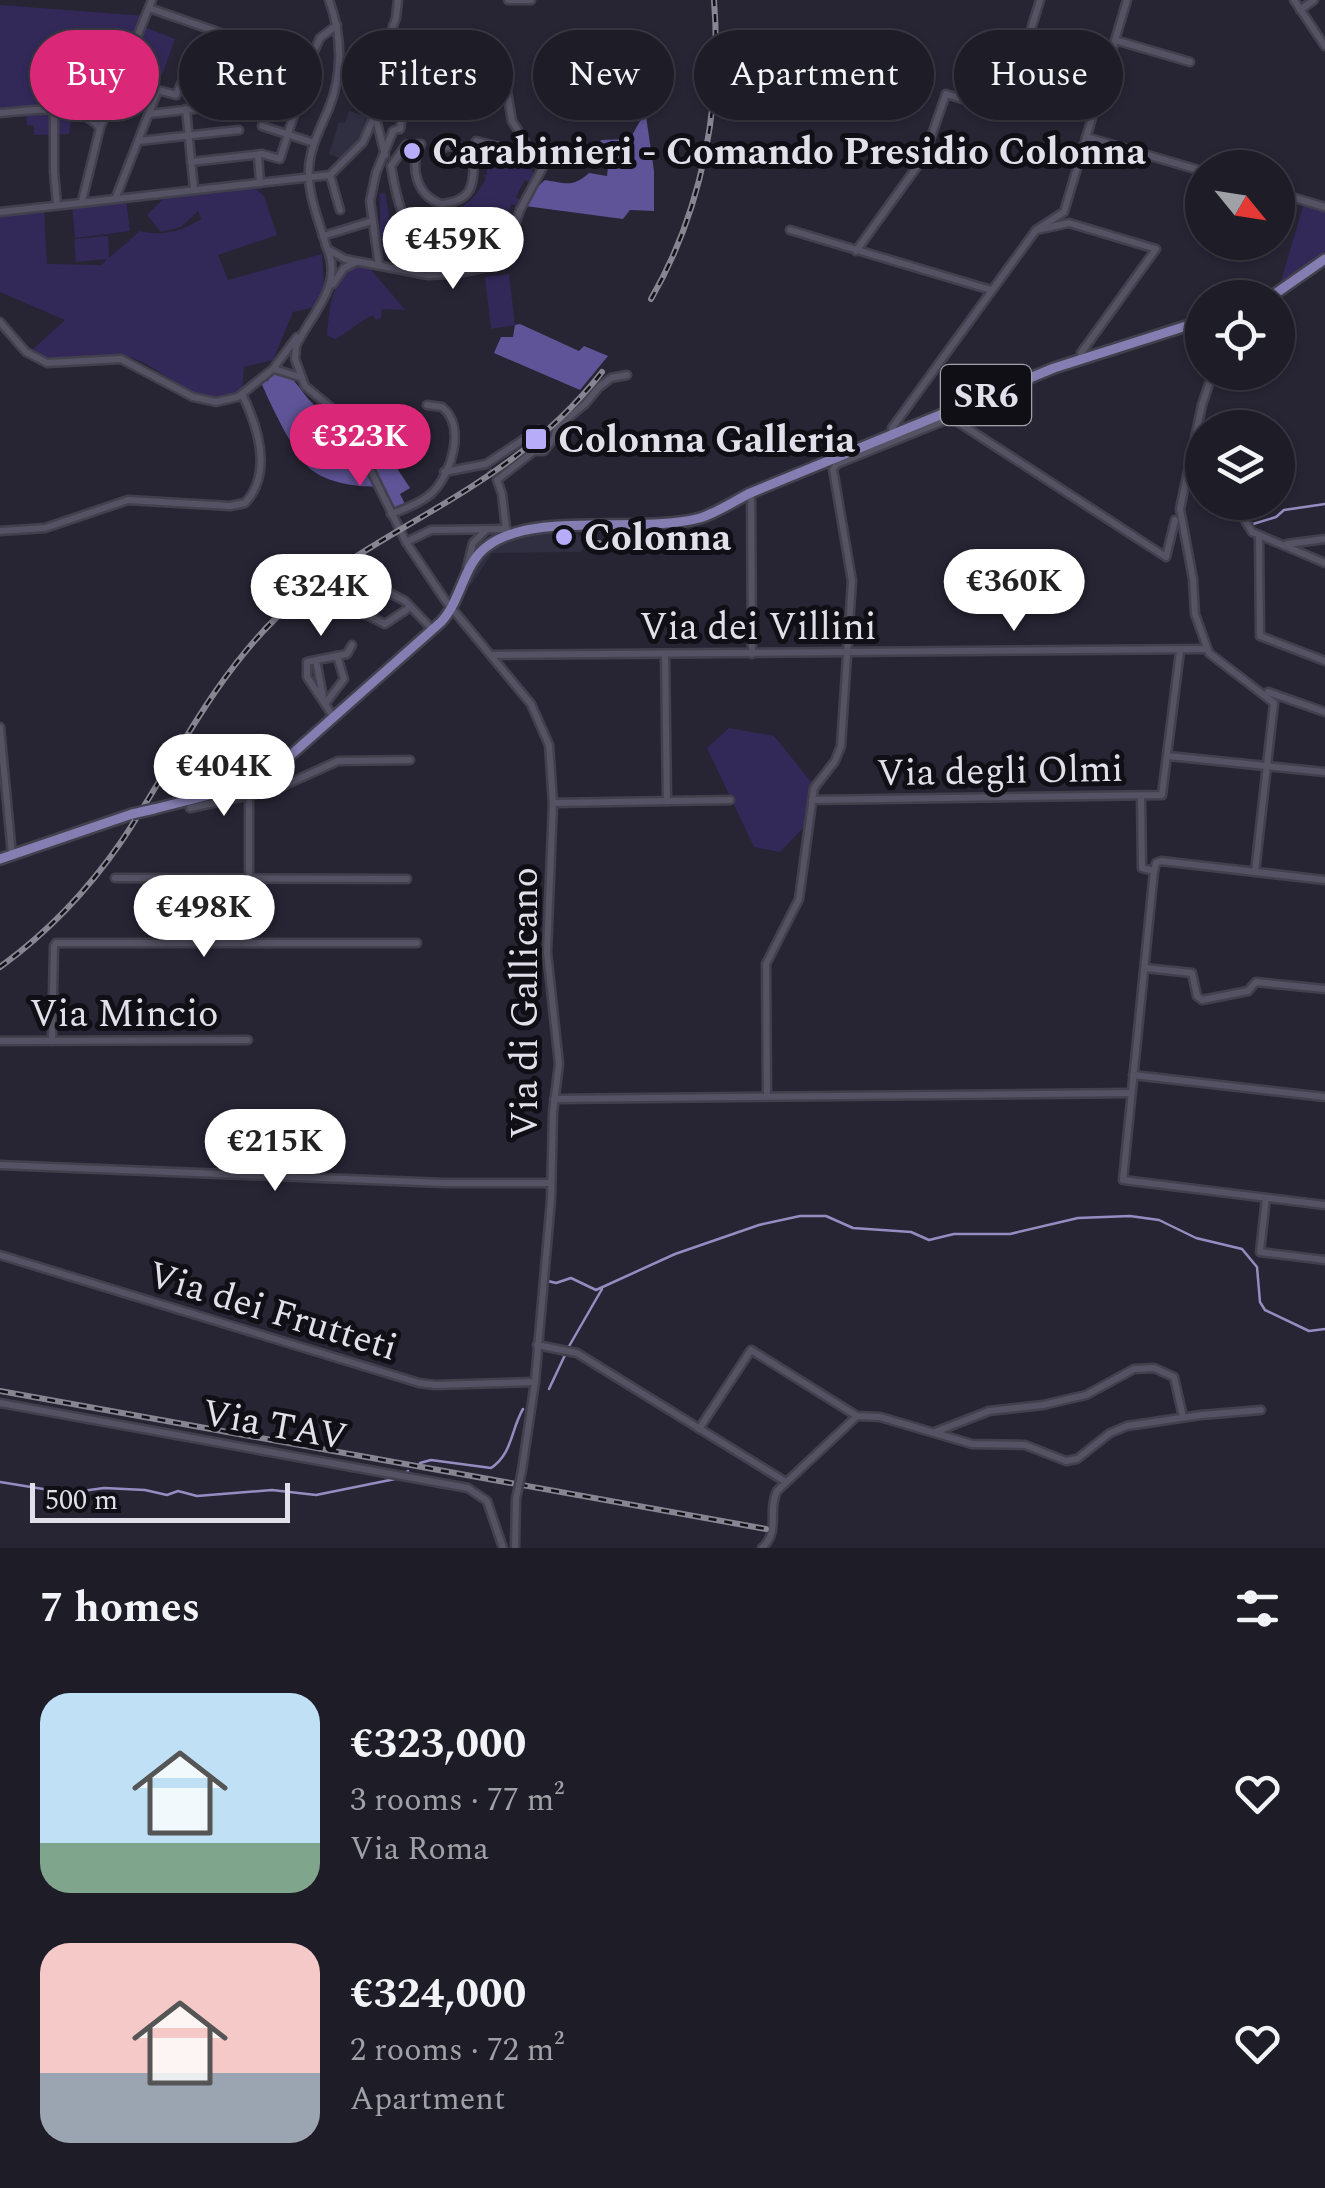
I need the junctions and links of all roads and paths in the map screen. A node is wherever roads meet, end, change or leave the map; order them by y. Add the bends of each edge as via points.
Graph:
1 (329, 0) edge
2 (398, 0) edge
3 (508, 0) edge
4 (531, 0) edge
5 (1040, 0) edge
6 (1127, 0) edge
7 (1294, 0) edge
8 (1314, 0) edge
9 (150, 4) edge
10 (1300, 10) junction
11 (337, 25) junction
12 (218, 30) edge
13 (392, 30) edge
14 (1118, 30) edge
15 (322, 36) edge
16 (1123, 42) edge
17 (1324, 44) edge
18 (1190, 62) dead end
19 (30, 112) edge
20 (0, 114) edge
21 (54, 120) edge
22 (89, 120) edge
23 (147, 120) edge
24 (187, 120) edge
25 (292, 120) edge
26 (375, 120) edge
27 (375, 120) edge
28 (1091, 120) edge
29 (262, 126) dead end
30 (100, 128) junction
31 (399, 129) junction
32 (239, 130) dead end
33 (288, 134) junction
34 (188, 135) junction
35 (1086, 137) junction
36 (372, 138) junction
37 (138, 141) junction
38 (314, 143) junction
39 (406, 145) junction
40 (441, 148) dead end
41 (258, 154) junction
42 (385, 155) junction
43 (534, 156) junction
44 (474, 157) junction
45 (192, 162) junction
46 (1185, 166) edge
47 (330, 175) junction
48 (309, 178) junction
49 (260, 182) junction
50 (194, 189) junction
51 (116, 197) junction
52 (1295, 198) edge
53 (82, 202) junction
54 (58, 205) junction
55 (1325, 207) edge
56 (340, 210) dead end
57 (0, 212) edge
58 (372, 221) junction
59 (790, 230) dead end
60 (1036, 230) junction
61 (323, 236) junction
62 (327, 247) junction
63 (856, 252) junction
64 (504, 257) junction
65 (345, 259) junction
66 (1325, 260) edge
67 (360, 262) junction
68 (332, 264) junction
69 (379, 265) junction
70 (342, 270) junction
71 (1295, 281) edge
72 (330, 289) junction
73 (991, 290) junction
74 (322, 300) junction
75 (0, 322) edge
76 (1185, 326) edge
77 (305, 329) junction
78 (1080, 360) junction
79 (273, 370) junction
80 (626, 375) dead end
81 (300, 377) junction
82 (242, 394) junction
83 (427, 405) dead end
84 (949, 414) junction
85 (538, 430) dead end
86 (893, 434) junction
87 (444, 472) junction
88 (491, 473) junction
89 (1185, 488) edge
90 (751, 492) junction
91 (392, 514) junction
92 (1175, 520) dead end
93 (1243, 520) edge
94 (506, 529) junction
95 (486, 530) junction
96 (520, 530) junction
97 (0, 531) edge
98 (1259, 536) junction
99 (1325, 539) edge
100 (406, 542) junction
101 (1283, 544) junction
102 (1325, 564) edge
103 (348, 572) dead end
104 (466, 578) junction
105 (440, 591) junction
106 (320, 592) dead end
107 (410, 608) junction
108 (452, 609) junction
109 (433, 629) junction
110 (352, 644) dead end
111 (1206, 649) junction
112 (1180, 651) junction
113 (848, 653) junction
114 (665, 654) junction
115 (752, 654) junction
116 (490, 655) junction
117 (337, 656) junction
118 (1325, 661) edge
119 (317, 665) dead end
120 (325, 704) junction
121 (1325, 712) edge
122 (334, 718) junction
123 (0, 728) edge
124 (1168, 756) junction
125 (410, 760) dead end
126 (1266, 766) junction
127 (1325, 772) edge
128 (249, 789) junction
129 (1141, 796) junction
130 (730, 800) dead end
131 (812, 800) junction
132 (666, 801) junction
133 (553, 802) junction
134 (190, 808) dead end
135 (12, 855) junction
136 (0, 859) edge
137 (1154, 871) junction
138 (1255, 872) junction
139 (116, 878) dead end
140 (249, 878) junction
141 (407, 879) dead end
142 (1325, 880) edge
143 (249, 942) junction
144 (417, 943) dead end
145 (1146, 968) junction
146 (1325, 989) edge
147 (248, 1040) dead end
148 (0, 1041) edge
149 (52, 1041) junction
150 (1133, 1074) junction
151 (1131, 1093) junction
152 (766, 1096) junction
153 (1325, 1096) edge
154 (554, 1098) junction
155 (0, 1164) edge
156 (551, 1183) junction
157 (1266, 1198) junction
158 (1325, 1204) edge
159 (0, 1255) edge
160 (1325, 1260) edge
161 (537, 1345) junction
162 (535, 1382) junction
163 (0, 1402) edge
164 (1260, 1410) dead end
165 (857, 1416) junction
166 (1183, 1417) junction
167 (699, 1429) junction
168 (934, 1433) junction
169 (786, 1482) junction
170 (504, 1548) edge
171 (514, 1548) edge
172 (762, 1548) edge

1 - 11 street
2 - 13 street
3 - 4 street
5 - 63 street via 1007,108 946,94 924,158
6 - 14 street
7 - 10 street
8 - 10 street
9 - 12 street
9 - 30 street
10 - 17 street
11 - 15 street
11 - 38 street via 336,86
16 - 18 street
19 - 20 street
21 - 54 street
22 - 30 street
23 - 37 street
24 - 34 street
25 - 33 street
26 - 36 street
27 - 36 street
28 - 35 street
29 - 33 street
30 - 53 street
31 - 39 street
31 - 42 street
31 - 43 street via 407,99 424,74 450,62 487,59 505,71 510,117
32 - 34 street
33 - 38 street
33 - 41 street via 280,159
34 - 37 street
34 - 45 street
35 - 46 street
35 - 60 street via 1064,212
36 - 42 street
36 - 47 street
37 - 51 street
38 - 48 street
39 - 44 street via 421,144 414,167 422,190 436,203 447,204 470,189
39 - 64 street via 391,166 398,204 414,234 447,250 497,249
40 - 44 street via 456,145
41 - 45 street
41 - 49 street
42 - 58 street via 372,189
43 - 44 street via 475,142
43 - 64 street via 541,174
45 - 50 street
47 - 48 street
47 - 56 street
48 - 49 street
48 - 61 street
49 - 50 street
50 - 51 street
51 - 53 street
52 - 55 street
53 - 54 street
54 - 57 street
58 - 61 street
58 - 69 street
59 - 63 street
60 - 73 street
60 - 78 street via 1069,223 1156,249
61 - 62 street
62 - 65 street
62 - 68 street
63 - 73 street
64 - 69 street via 497,265 444,275
65 - 67 street
65 - 68 street
66 - 71 main road
67 - 69 street
67 - 70 street
68 - 70 street
68 - 72 street
68 - 74 street
70 - 72 street
72 - 74 street
73 - 86 street
74 - 77 street
75 - 82 street via 26,352 48,363 122,358 192,397 223,402
76 - 78 main road, SR6
77 - 79 street
77 - 81 street via 295,354
78 - 84 main road, SR6
79 - 81 street
79 - 82 street
80 - 88 street via 608,379 557,427 544,450
81 - 91 street, Via di Gallicano via 347,422
82 - 97 street via 261,466 246,503 128,500 45,528
83 - 87 street via 447,410 457,428
84 - 86 main road, SR6
84 - 92 street via 1166,557
84 - 113 street via 833,468 852,581
85 - 88 street
86 - 90 main road, SR6
87 - 88 street
87 - 91 street via 430,495
88 - 94 street via 502,494
89 - 111 street via 1180,514
90 - 96 main road, SR6 via 697,518
90 - 115 street
91 - 100 street, Via di Gallicano
93 - 98 street
94 - 95 street
94 - 96 street
95 - 100 street via 431,530
95 - 104 street via 472,543
96 - 104 main road via 486,546
98 - 101 street
98 - 118 street via 1260,636
99 - 101 street
100 - 105 street, Via di Gallicano
101 - 102 street
103 - 107 street
104 - 105 street via 454,594
104 - 108 main road
105 - 108 street, Via di Gallicano
105 - 109 street via 443,613
106 - 107 street via 386,624
107 - 109 street
108 - 109 main road
108 - 116 street, Via di Gallicano
109 - 122 main road
110 - 117 street
111 - 112 street, Via dei Villini
111 - 121 street via 1265,691
111 - 126 street via 1273,700
112 - 113 street, Via dei Villini
112 - 124 street, Via degli Olmi
113 - 115 street, Via dei Villini
113 - 131 street via 841,749 816,782
114 - 115 street, Via dei Villini
114 - 116 street, Via dei Villini
114 - 132 street
116 - 133 street, Via di Gallicano via 542,723
117 - 120 street via 344,678
117 - 120 street via 306,663 307,678
119 - 120 street
120 - 122 street
122 - 128 main road
123 - 135 street
124 - 126 street
124 - 129 street, Via degli Olmi via 1163,794
125 - 128 street via 340,760 274,790
126 - 127 street
126 - 138 street
128 - 134 street
128 - 135 main road, bridge via 132,814
128 - 140 street
129 - 131 street, Via degli Olmi
129 - 137 street via 1142,868
130 - 132 street
131 - 152 street via 800,899 765,966
132 - 133 street
133 - 154 street, Via di Gallicano via 547,952 559,1059
135 - 136 main road
137 - 138 street via 1161,862
137 - 145 street
138 - 142 street
139 - 140 street
140 - 141 street
140 - 143 street
143 - 144 street
143 - 149 street via 56,943
145 - 146 street via 1192,974 1202,1000 1248,991 1256,982
145 - 150 street
147 - 149 street, Via Mincio
148 - 149 street, Via Mincio
150 - 151 street
150 - 153 street
151 - 152 street
151 - 157 street via 1123,1181
152 - 154 street
154 - 156 street, Via di Gallicano
155 - 156 street
156 - 161 street, Via di Gallicano
157 - 158 street
157 - 160 street via 1260,1252
159 - 162 street, Via dei Frutteti via 419,1383
161 - 162 street, Via di Gallicano
161 - 167 street via 577,1353
162 - 171 street, Via di Gallicano, bridge
163 - 170 street, Via TAV via 470,1488 487,1501
164 - 166 street
165 - 167 street via 751,1350
165 - 168 street
165 - 169 street
166 - 168 street via 1120,1429 1070,1461 1025,1445 974,1444
166 - 168 street via 1174,1377 1146,1368 1084,1395 986,1412
167 - 169 street
169 - 172 street via 774,1496 774,1532

